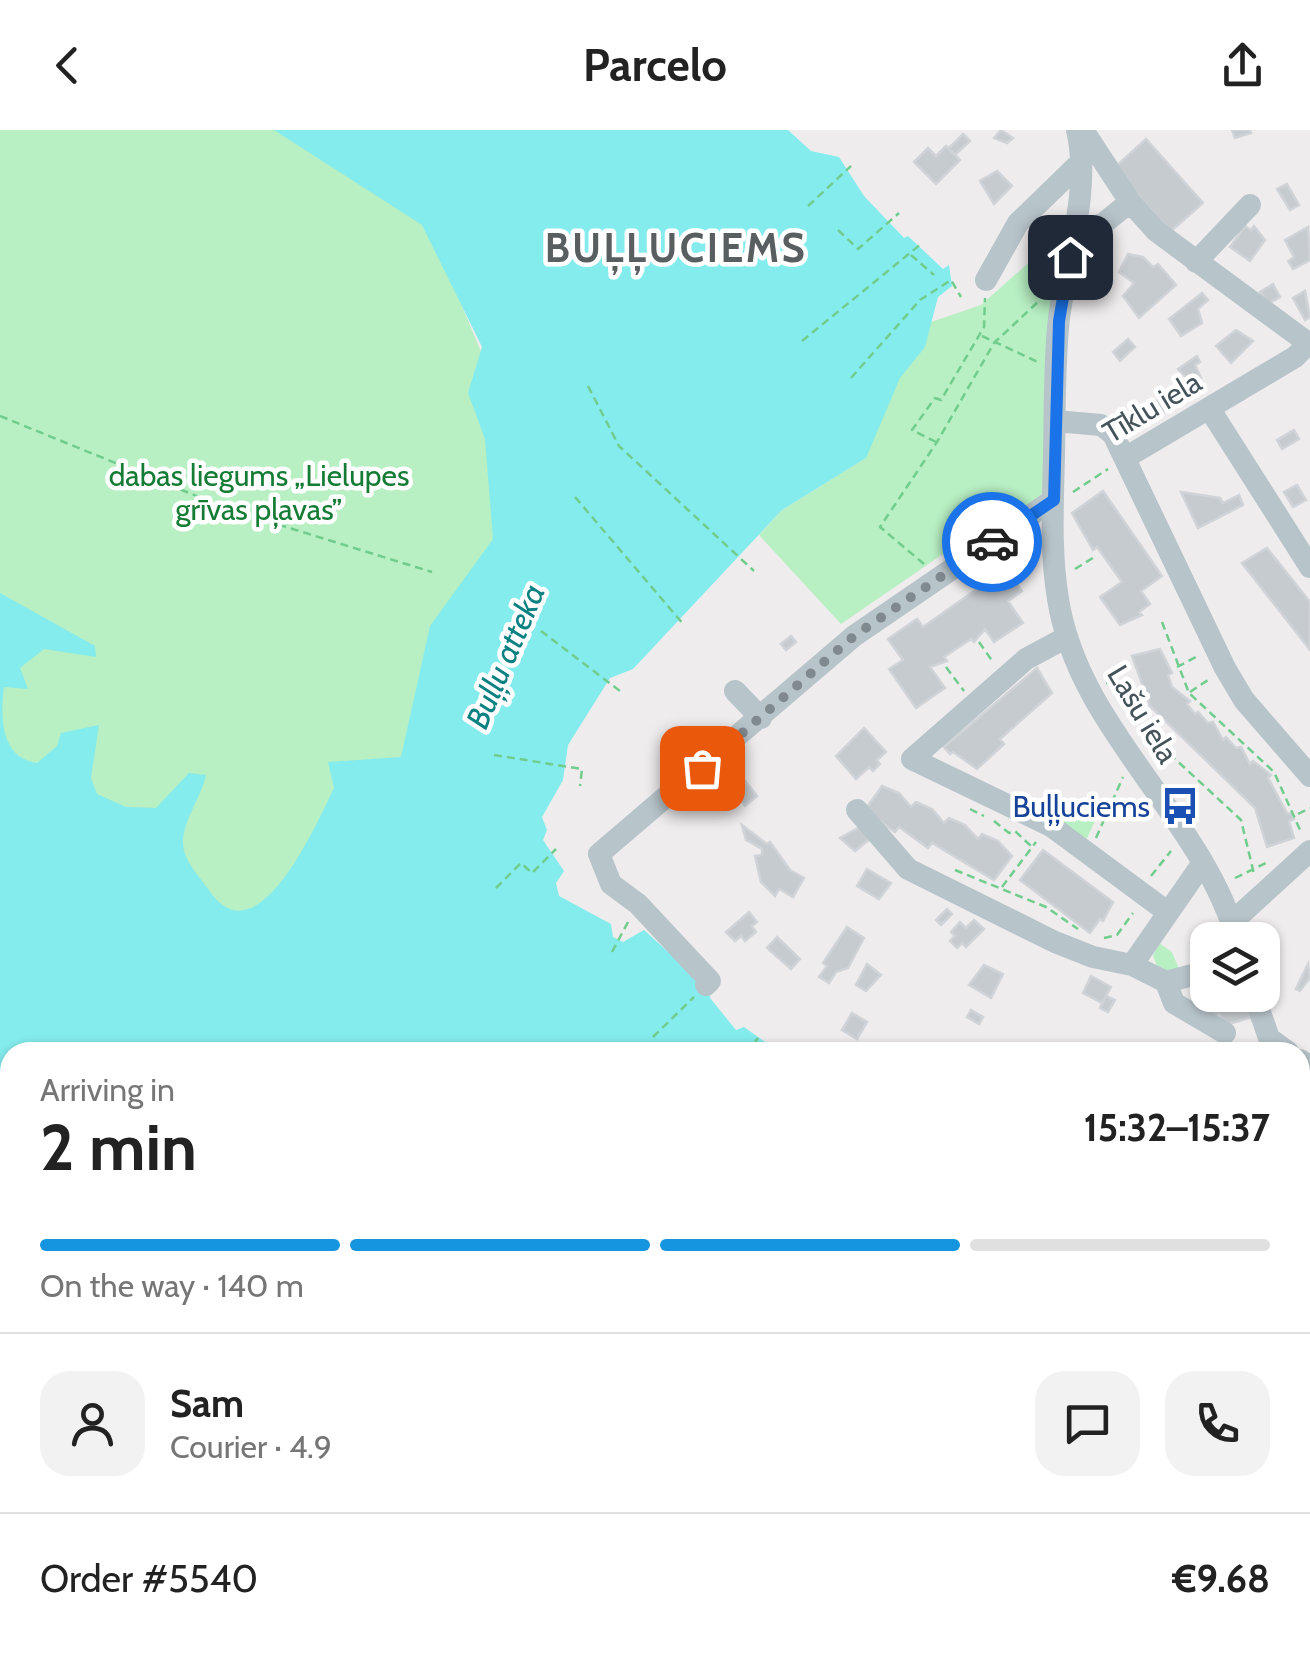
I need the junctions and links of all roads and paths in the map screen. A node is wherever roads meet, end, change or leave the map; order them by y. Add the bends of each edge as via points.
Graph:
1 (1080, 130) edge
2 (1080, 163) junction
3 (851, 166) dead end
4 (1130, 202) junction
5 (1250, 205) dead end
6 (808, 206) dead end
7 (899, 213) dead end
8 (838, 230) dead end
9 (1074, 236) junction
10 (921, 244) dead end
11 (910, 254) junction
12 (1196, 262) junction
13 (934, 275) dead end
14 (986, 280) joint
15 (1046, 296) dead end
16 (961, 297) dead end
17 (980, 335) junction
18 (802, 341) dead end
19 (994, 343) junction
20 (1309, 343) edge
21 (1040, 363) dead end
22 (851, 378) dead end
23 (588, 386) dead end
24 (1209, 408) junction
25 (0, 416) edge
26 (1054, 421) junction
27 (937, 442) junction
28 (1125, 458) junction
29 (574, 497) dead end
30 (1054, 500) junction
31 (1310, 567) edge
32 (754, 571) dead end
33 (432, 572) dead end
34 (940, 578) junction
35 (1162, 622) dead end
36 (684, 625) dead end
37 (541, 631) dead end
38 (1067, 637) junction
39 (980, 642) dead end
40 (1219, 658) junction
41 (946, 667) dead end
42 (1176, 668) junction
43 (1000, 672) dead end
44 (1088, 684) junction
45 (620, 691) dead end
46 (736, 691) dead end
47 (1189, 693) junction
48 (968, 696) dead end
49 (762, 718) junction
50 (494, 755) dead end
51 (1134, 758) junction
52 (1310, 776) edge
53 (580, 786) dead end
54 (1310, 808) edge
55 (857, 810) dead end
56 (1297, 814) junction
57 (1306, 844) edge
58 (1032, 847) dead end
59 (556, 849) dead end
60 (1172, 849) dead end
61 (1089, 852) junction
62 (1270, 861) dead end
63 (1202, 864) junction
64 (953, 869) dead end
65 (1253, 870) junction
66 (1216, 886) junction
67 (496, 888) dead end
68 (1001, 889) junction
69 (1140, 891) junction
70 (1260, 900) junction
71 (987, 909) junction
72 (1166, 911) junction
73 (1231, 922) edge
74 (1242, 922) edge
75 (1086, 935) dead end
76 (618, 939) dead end
77 (1099, 944) dead end
78 (612, 952) dead end
79 (1132, 965) junction
80 (1190, 976) edge
81 (1166, 982) junction
82 (706, 985) joint
83 (1260, 1012) edge
84 (1225, 1033) dead end
85 (653, 1037) dead end
86 (758, 1038) dead end
87 (755, 1042) edge
88 (1274, 1042) edge

1 - 2 street, Lašu iela
1 - 4 street
2 - 9 street, Lašu iela
2 - 14 street via 1018,223
3 - 6 path
4 - 9 street
4 - 12 street
5 - 12 street
7 - 8 path via 858,249
9 - 26 street, Lašu iela via 1059,321
10 - 11 path
11 - 13 path
11 - 18 path
12 - 20 street
14 - 17 path
15 - 19 path
16 - 22 path via 952,280 920,300
17 - 19 path
17 - 27 path via 940,402 935,398 912,430
19 - 21 path
19 - 27 path
20 - 24 street, Tīklu iela
23 - 32 path via 620,446
24 - 28 street, Tīklu iela
24 - 31 street
25 - 33 path via 231,510
26 - 28 street via 1101,424
26 - 30 street, Lašu iela
27 - 34 path via 880,527
28 - 30 path, Tīklu iela
28 - 40 street
29 - 36 path
30 - 34 street
30 - 38 street, Lašu iela via 1055,575
34 - 49 street via 854,636
35 - 42 path
37 - 45 path
38 - 44 street, Lašu iela
38 - 61 street via 1026,659 912,759
39 - 43 path
40 - 42 path
40 - 47 path
40 - 52 street via 1244,700
41 - 48 path
42 - 47 path
44 - 51 street, Lašu iela
44 - 65 path via 1123,682 1146,732 1241,820
46 - 49 street
47 - 56 path via 1274,772
49 - 82 street via 599,854 611,884 638,904 710,981
50 - 53 path via 582,769
51 - 61 path
51 - 63 street, Lašu iela
54 - 56 path
55 - 71 street via 902,866
56 - 57 path
57 - 70 street
58 - 68 path
59 - 67 path via 532,873 521,863
60 - 69 path
61 - 69 street
62 - 65 path
63 - 66 street, Lašu iela
63 - 72 street
64 - 68 path
65 - 66 path
65 - 70 path
66 - 73 street, Lašu iela
68 - 71 path
68 - 75 path
69 - 72 street
69 - 77 path via 1117,935 1107,934
70 - 74 street
71 - 79 street via 1092,958
72 - 79 street
76 - 78 path
79 - 81 street
80 - 81 street
81 - 84 street via 1174,1003
82 - 85 path
83 - 88 street
86 - 87 path

